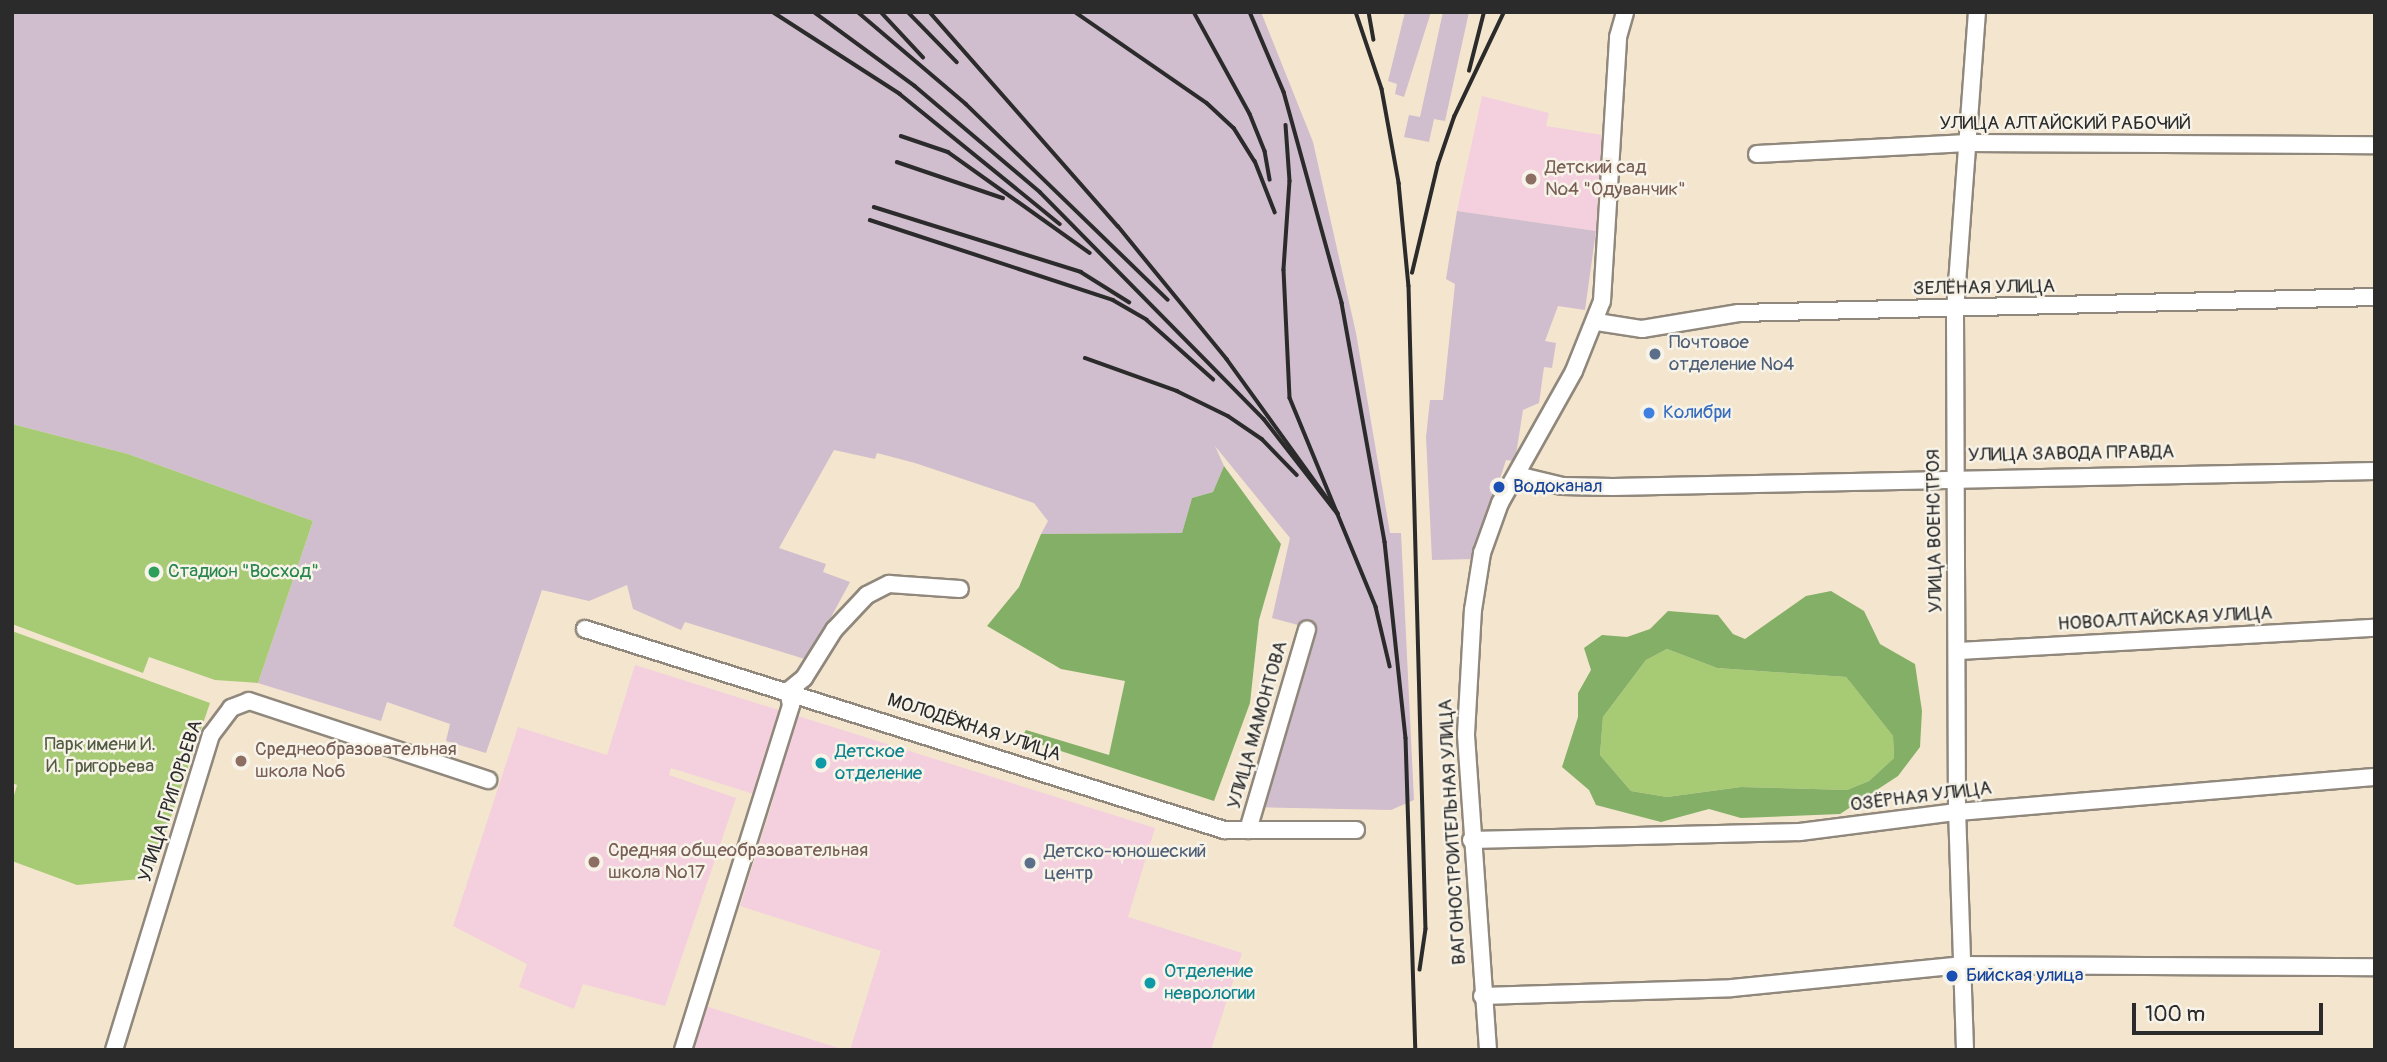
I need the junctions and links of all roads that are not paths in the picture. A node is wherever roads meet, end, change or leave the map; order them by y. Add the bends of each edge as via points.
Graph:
1 (1625, 12) edge
2 (1977, 12) edge
3 (1968, 143) junction
4 (2375, 145) edge
5 (1756, 154) dead end
6 (2375, 298) edge
7 (1955, 311) junction
8 (1597, 322) junction
9 (2375, 471) edge
10 (1517, 475) junction
11 (1954, 477) junction
12 (960, 589) dead end
13 (2375, 628) edge
14 (584, 629) dead end
15 (1307, 631) dead end
16 (1958, 650) junction
17 (788, 691) junction
18 (2375, 778) edge
19 (488, 780) dead end
20 (1957, 812) junction
21 (1356, 830) dead end
22 (1248, 831) junction
23 (1471, 840) junction
24 (1964, 965) junction
25 (2375, 967) edge
26 (1482, 996) junction
27 (114, 1050) edge
28 (684, 1050) edge
29 (1488, 1050) edge
30 (1965, 1050) edge

1 - 8 street, ВАГОНОСТРОИТЕЛЬНАЯ УЛИЦА via 1618,37
2 - 3 street, УЛИЦА ВОЕНСТРОЯ
3 - 4 street, УЛИЦА АЛТАЙСКИЙ РАБОЧИЙ
3 - 5 street, УЛИЦА АЛТАЙСКИЙ РАБОЧИЙ
3 - 7 street, УЛИЦА ВОЕНСТРОЯ
6 - 7 street, ЗЕЛЁНАЯ УЛИЦА
7 - 8 street, ЗЕЛЁНАЯ УЛИЦА via 1739,313 1642,329
7 - 11 street, УЛИЦА ВОЕНСТРОЯ
8 - 10 street, ВАГОНОСТРОИТЕЛЬНАЯ УЛИЦА
9 - 11 street, УЛИЦА ЗАВОДА ПРАВДА
10 - 11 street, УЛИЦА ЗАВОДА ПРАВДА via 1562,486 1613,487
10 - 23 street, ВАГОНОСТРОИТЕЛЬНАЯ УЛИЦА via 1500,503 1482,553 1473,610 1466,734
11 - 16 street, УЛИЦА ВОЕНСТРОЯ
12 - 17 street via 889,584 867,595 834,630 804,678
13 - 16 street, НОВОАЛТАЙСКАЯ УЛИЦА
14 - 17 street, МОЛОДЁЖНАЯ УЛИЦА
15 - 22 street, УЛИЦА МАМОНТОВА
16 - 20 street, УЛИЦА ВОЕНСТРОЯ
17 - 22 street, МОЛОДЁЖНАЯ УЛИЦА via 1224,830
17 - 28 street via 791,705
18 - 20 street, ОЗЁРНАЯ УЛИЦА
19 - 27 street, УЛИЦА ГРИГОРЬЕВА via 249,701 231,708 211,736
20 - 23 street, ОЗЁРНАЯ УЛИЦА via 1800,832
20 - 24 street, УЛИЦА ВОЕНСТРОЯ
21 - 22 street, МОЛОДЁЖНАЯ УЛИЦА
23 - 26 street, ВАГОНОСТРОИТЕЛЬНАЯ УЛИЦА
24 - 25 street
24 - 26 street via 1732,988
24 - 30 street, УЛИЦА ВОЕНСТРОЯ
26 - 29 street, ВАГОНОСТРОИТЕЛЬНАЯ УЛИЦА

